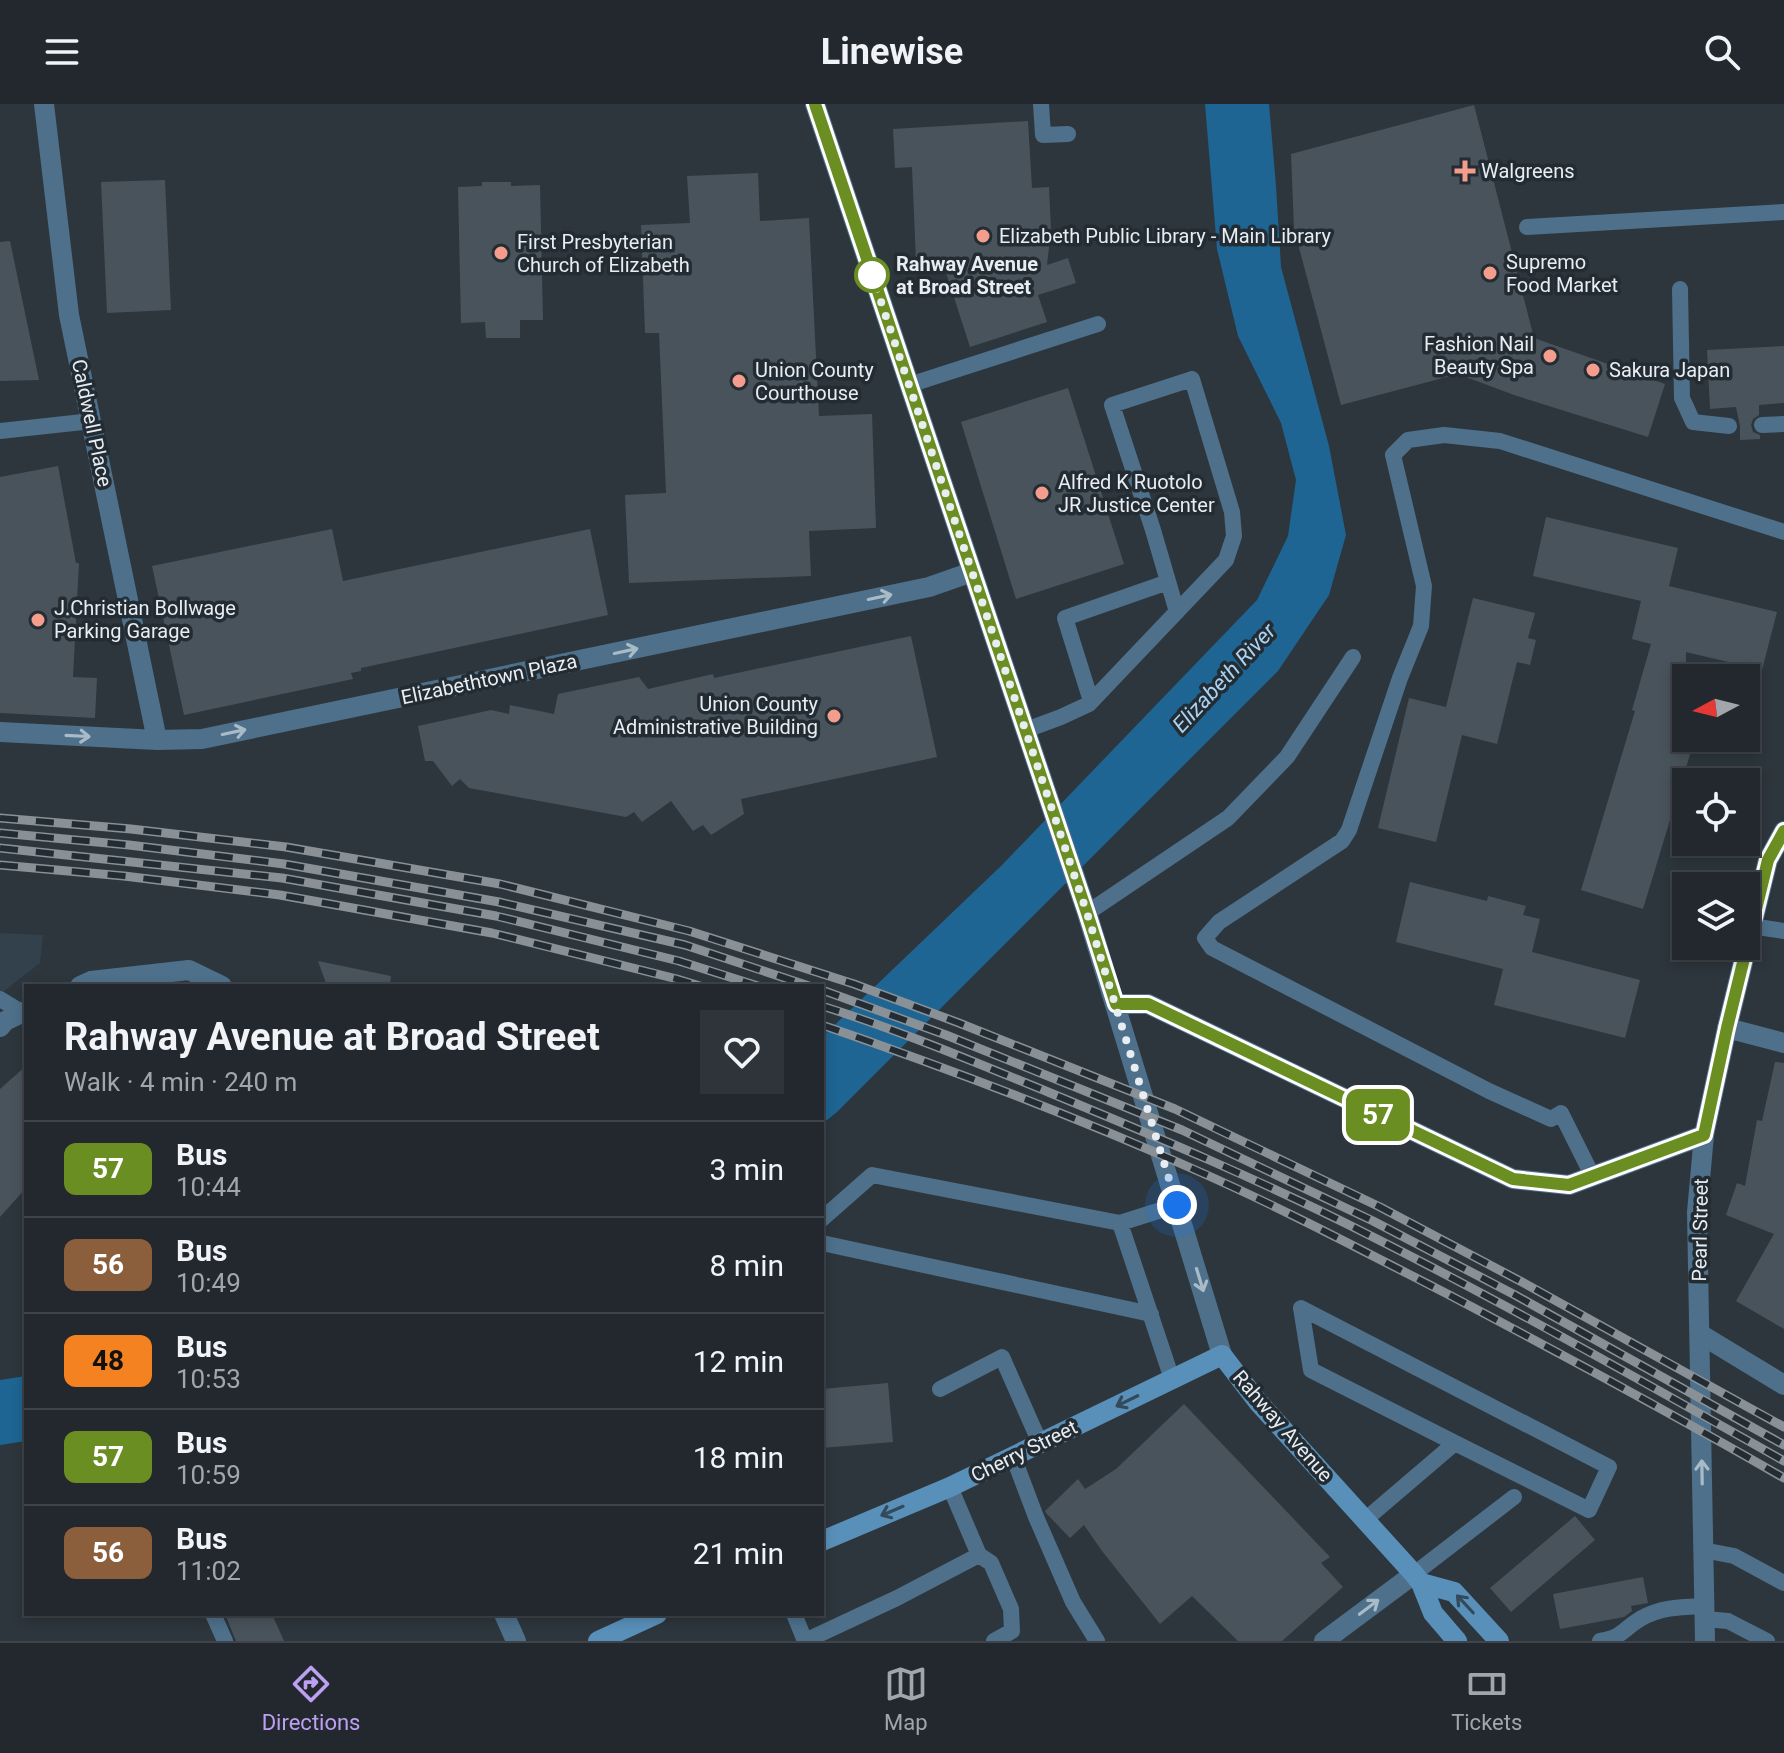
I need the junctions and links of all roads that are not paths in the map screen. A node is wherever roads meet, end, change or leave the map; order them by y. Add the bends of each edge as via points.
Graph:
1 (44, 104) edge
2 (815, 104) edge
3 (1041, 104) edge
4 (1068, 134) dead end
5 (1784, 212) edge
6 (1527, 227) dead end
7 (1680, 289) dead end
8 (1098, 324) dead end
9 (909, 385) junction
10 (92, 421) junction
11 (1784, 424) edge
12 (1762, 425) dead end
13 (1729, 426) dead end
14 (0, 431) edge
15 (1784, 532) edge
16 (972, 572) junction
17 (1168, 582) junction
18 (1177, 612) junction
19 (1353, 657) dead end
20 (1091, 701) junction
21 (1026, 730) junction
22 (0, 732) edge
23 (157, 740) junction
24 (1784, 831) edge
25 (1760, 891) edge
26 (1087, 913) junction
27 (1760, 927) edge
28 (1784, 931) edge
29 (1743, 960) edge
30 (84, 984) edge
31 (218, 984) edge
32 (0, 999) edge
33 (1116, 1004) junction
34 (24, 1012) edge
35 (0, 1027) edge
36 (1727, 1028) junction
37 (1784, 1043) edge
38 (1704, 1135) junction
39 (1593, 1177) junction
40 (1177, 1205) junction
41 (824, 1217) edge
42 (1120, 1223) junction
43 (824, 1243) edge
44 (1151, 1314) junction
45 (1700, 1334) junction
46 (1222, 1355) junction
47 (1172, 1379) junction
48 (1784, 1385) edge
49 (940, 1389) dead end
50 (1040, 1443) junction
51 (1455, 1443) junction
52 (1013, 1456) junction
53 (950, 1487) junction
54 (1514, 1497) dead end
55 (1366, 1519) junction
56 (824, 1540) edge
57 (1703, 1550) junction
58 (979, 1555) junction
59 (1418, 1578) junction
60 (1784, 1583) edge
61 (1704, 1612) junction
62 (214, 1616) edge
63 (505, 1616) edge
64 (653, 1616) edge
65 (795, 1616) edge
66 (1610, 1640) edge
67 (225, 1641) edge
68 (516, 1641) edge
69 (598, 1641) edge
70 (805, 1641) edge
71 (994, 1641) edge
72 (1097, 1641) edge
73 (1324, 1641) edge
74 (1457, 1641) edge
75 (1499, 1641) edge
76 (1705, 1641) edge
77 (1767, 1641) edge

1 - 10 street, Caldwell Place via 69,315
2 - 9 street, Rahway Avenue
3 - 4 lane via 1043,135
5 - 6 lane
7 - 13 lane via 1682,398 1693,422
8 - 9 lane
9 - 16 street, Rahway Avenue
10 - 14 lane
10 - 23 street, Caldwell Place
11 - 12 lane
15 - 39 lane via 1500,441 1444,435 1408,440 1393,455 1424,586 1421,626 1349,830 1342,841 1219,922 1205,938 1212,948 1489,1091 1551,1119 1561,1113
16 - 21 street, Rahway Avenue
23 -> 16 street, Elizabethtown Plaza via 202,739 929,587
17 - 18 lane
17 - 18 lane via 1112,405 1192,379 1232,512 1234,536 1226,560
17 - 20 lane via 1065,618
18 - 20 lane
19 - 26 lane via 1287,757 1228,818
20 - 21 lane
21 - 26 street, Rahway Avenue
22 -> 23 street, Elizabethtown Plaza
24 - 25 street, Pearl Street via 1768,860
26 - 33 street, Rahway Avenue
27 - 28 lane
29 - 36 street, Pearl Street
30 - 31 street via 189,970
32 - 34 lane
33 - 39 street via 1148,1004 1513,1179 1569,1185
33 - 40 street, Rahway Avenue
34 - 35 street
36 - 37 street
36 - 38 street, Pearl Street
38 - 39 street
38 - 45 street, Pearl Street via 1697,1212
40 - 42 lane
40 -> 46 street, Rahway Avenue
41 - 42 lane via 872,1175
42 - 44 lane
43 - 44 lane
44 - 47 lane
45 - 48 street
57 -> 45 street, Pearl Street
46 - 47 main road, Cherry Street
46 - 55 main road, Rahway Avenue
47 -> 50 main road, Cherry Street
49 - 50 lane via 1002,1357
50 - 52 main road, Cherry Street
51 - 51 lane via 1589,1510 1609,1467 1301,1308 1311,1370
51 - 55 lane
52 - 53 main road, Cherry Street
52 - 72 lane via 1073,1602
53 -> 56 main road, Cherry Street
53 - 58 lane
54 - 59 lane
55 - 59 main road, Rahway Avenue
57 - 60 lane via 1734,1556
57 - 61 street, Pearl Street
58 - 70 lane
58 - 71 lane via 991,1563 1011,1609 1012,1631
73 -> 59 street
59 - 74 main road, Rahway Avenue via 1433,1613
75 -> 59 main road, Rahway Avenue via 1454,1592
61 - 66 lane via 1666,1608
61 - 76 street, Pearl Street
61 - 77 lane
62 - 67 lane
63 - 68 street
64 - 69 main road
65 - 70 lane

